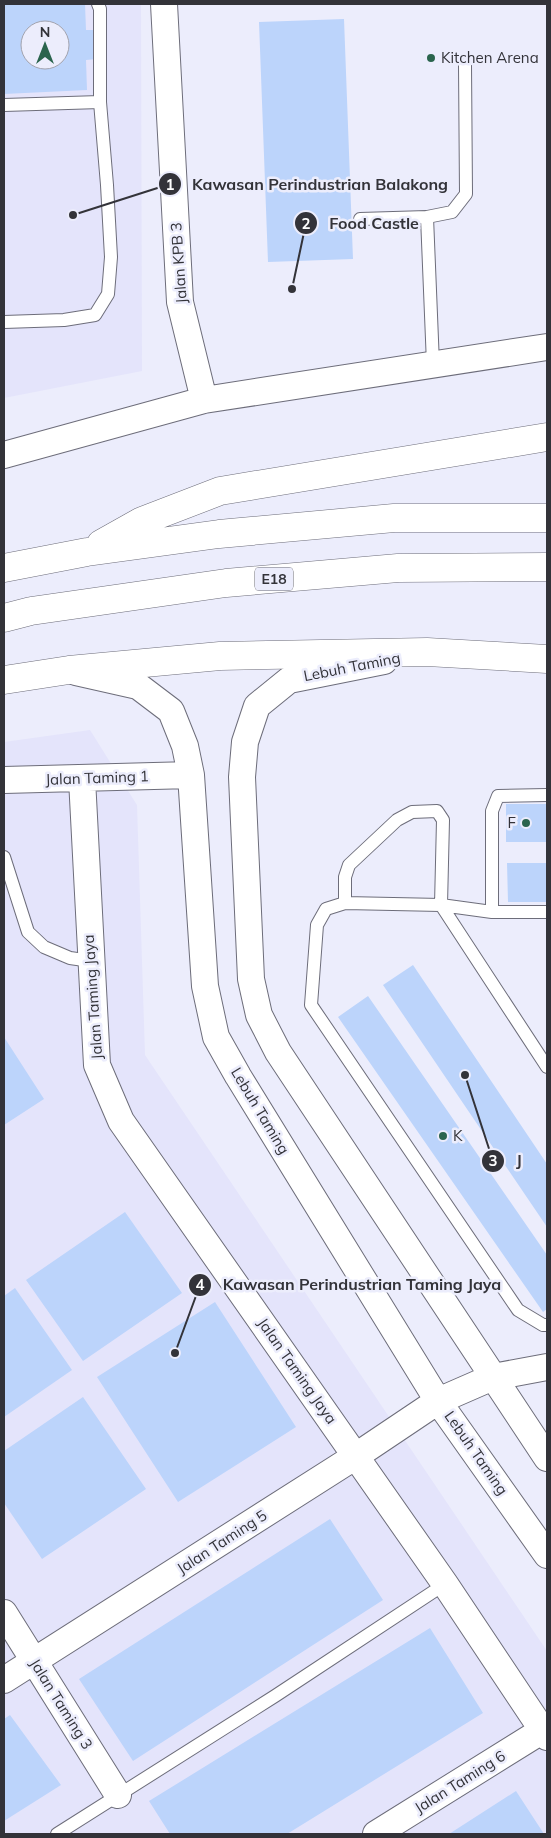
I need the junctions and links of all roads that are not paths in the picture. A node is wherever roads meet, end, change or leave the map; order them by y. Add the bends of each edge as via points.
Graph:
1 (98, 4) edge
2 (164, 4) edge
3 (465, 65) dead end
4 (100, 102) junction
5 (4, 105) edge
6 (428, 217) junction
7 (360, 219) dead end
8 (4, 322) edge
9 (547, 347) edge
10 (433, 364) junction
11 (204, 400) junction
12 (547, 437) edge
13 (4, 455) edge
14 (547, 518) edge
15 (87, 552) junction
16 (8, 564) edge
17 (547, 567) edge
18 (4, 618) edge
19 (427, 652) junction
20 (547, 659) edge
21 (69, 670) junction
22 (4, 680) edge
23 (191, 775) junction
24 (82, 779) junction
25 (4, 780) edge
26 (547, 795) edge
27 (4, 857) edge
28 (345, 903) junction
29 (441, 904) junction
30 (492, 912) junction
31 (547, 912) edge
32 (91, 961) junction
33 (547, 1067) edge
34 (547, 1325) edge
35 (547, 1368) edge
36 (492, 1376) junction
37 (438, 1401) junction
38 (356, 1456) junction
39 (547, 1458) edge
40 (547, 1555) edge
41 (445, 1584) junction
42 (4, 1613) edge
43 (34, 1661) junction
44 (4, 1680) edge
45 (545, 1734) edge
46 (118, 1794) junction
47 (57, 1834) edge
48 (376, 1834) edge

1 - 4 lane
2 - 11 street, Jalan KPB 3 via 180,302
3 - 6 lane via 466,194 452,212
4 - 5 lane
4 - 8 lane via 111,257 108,294 95,315 64,320
6 - 7 lane
6 - 10 lane
9 - 10 street
10 - 11 street
11 - 13 street
12 - 15 highway via 220,492 142,521
14 - 15 highway via 394,518 219,534
15 - 16 highway
17 - 18 highway, E18 via 398,568 226,583
19 - 20 highway
19 - 21 highway via 220,656
19 - 36 street, Lebuh Taming via 289,680 257,706 245,742 242,776 251,979 259,1015 278,1052
21 - 22 highway
21 - 23 street, Lebuh Taming via 138,686 171,711 185,746
23 - 24 street, Jalan Taming 1
23 - 37 street, Lebuh Taming via 205,986 216,1037
24 - 25 street, Jalan Taming 1
24 - 32 street, Jalan Taming Jaya
26 - 30 lane via 498,796 492,811
27 - 32 lane via 28,932 44,947 70,958
28 - 29 lane
28 - 29 lane via 345,877 350,865 398,820 412,812 437,811 443,820
28 - 34 lane via 326,910 317,925 311,1005 518,1310
29 - 30 lane
29 - 33 lane
30 - 31 lane
32 - 38 street, Jalan Taming Jaya via 97,1065 121,1121
35 - 36 street, Jalan Taming 5
36 - 37 street, Jalan Taming 5
36 - 39 street, Lebuh Taming
37 - 38 street, Jalan Taming 5
37 - 40 street, Lebuh Taming
38 - 41 street, Jalan Taming Jaya
38 - 43 street, Jalan Taming 5
41 - 45 street, Jalan Taming Jaya
41 - 46 lane
42 - 43 street, Jalan Taming 3
43 - 44 street, Jalan Taming 5
43 - 46 street, Jalan Taming 3
45 - 48 street, Jalan Taming 6
46 - 47 lane

